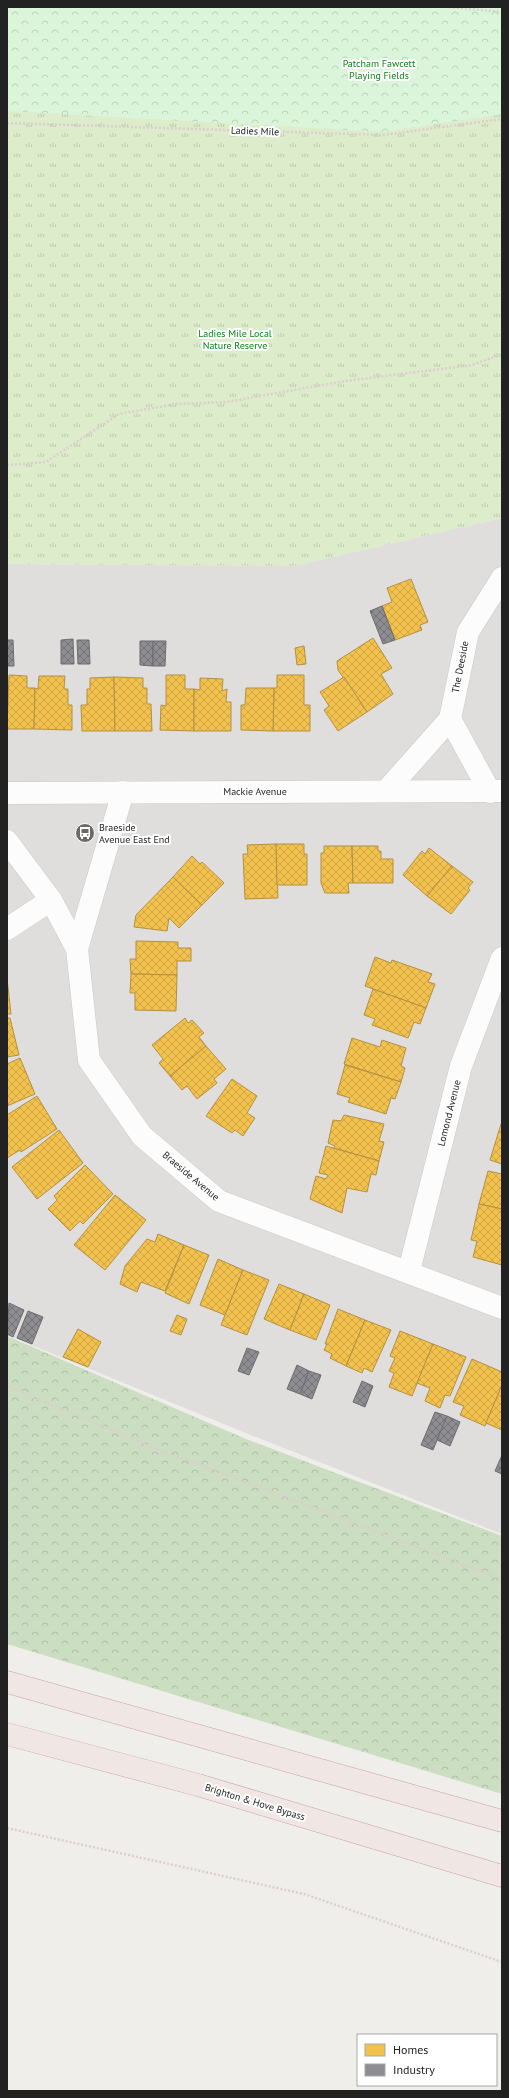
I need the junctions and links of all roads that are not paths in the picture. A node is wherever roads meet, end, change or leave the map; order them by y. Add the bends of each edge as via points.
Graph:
1 (502, 578) edge
2 (450, 718) junction
3 (387, 790) junction
4 (7, 792) edge
5 (123, 792) junction
6 (498, 793) edge
7 (7, 841) edge
8 (51, 900) junction
9 (7, 929) edge
10 (77, 949) junction
11 (502, 958) edge
12 (408, 1271) junction
13 (502, 1308) edge
14 (7, 1682) edge
15 (7, 1734) edge
16 (502, 1821) edge
17 (502, 1876) edge

1 - 2 street, The Deeside via 468,632
2 - 3 street, The Deeside
2 - 6 street
3 - 5 street, Mackie Avenue
3 - 6 street, Mackie Avenue
4 - 5 street, Mackie Avenue
5 - 10 street, Braeside Avenue
7 - 8 street, Braeside Avenue
8 - 9 street
8 - 10 street, Braeside Avenue
10 - 12 street, Braeside Avenue via 89,1060 142,1136 219,1201
11 - 12 street, Lomond Avenue via 461,1066
12 - 13 street, Braeside Avenue
14 - 16 highway
15 - 17 highway, Brighton & Hove Bypass via 198,1785

